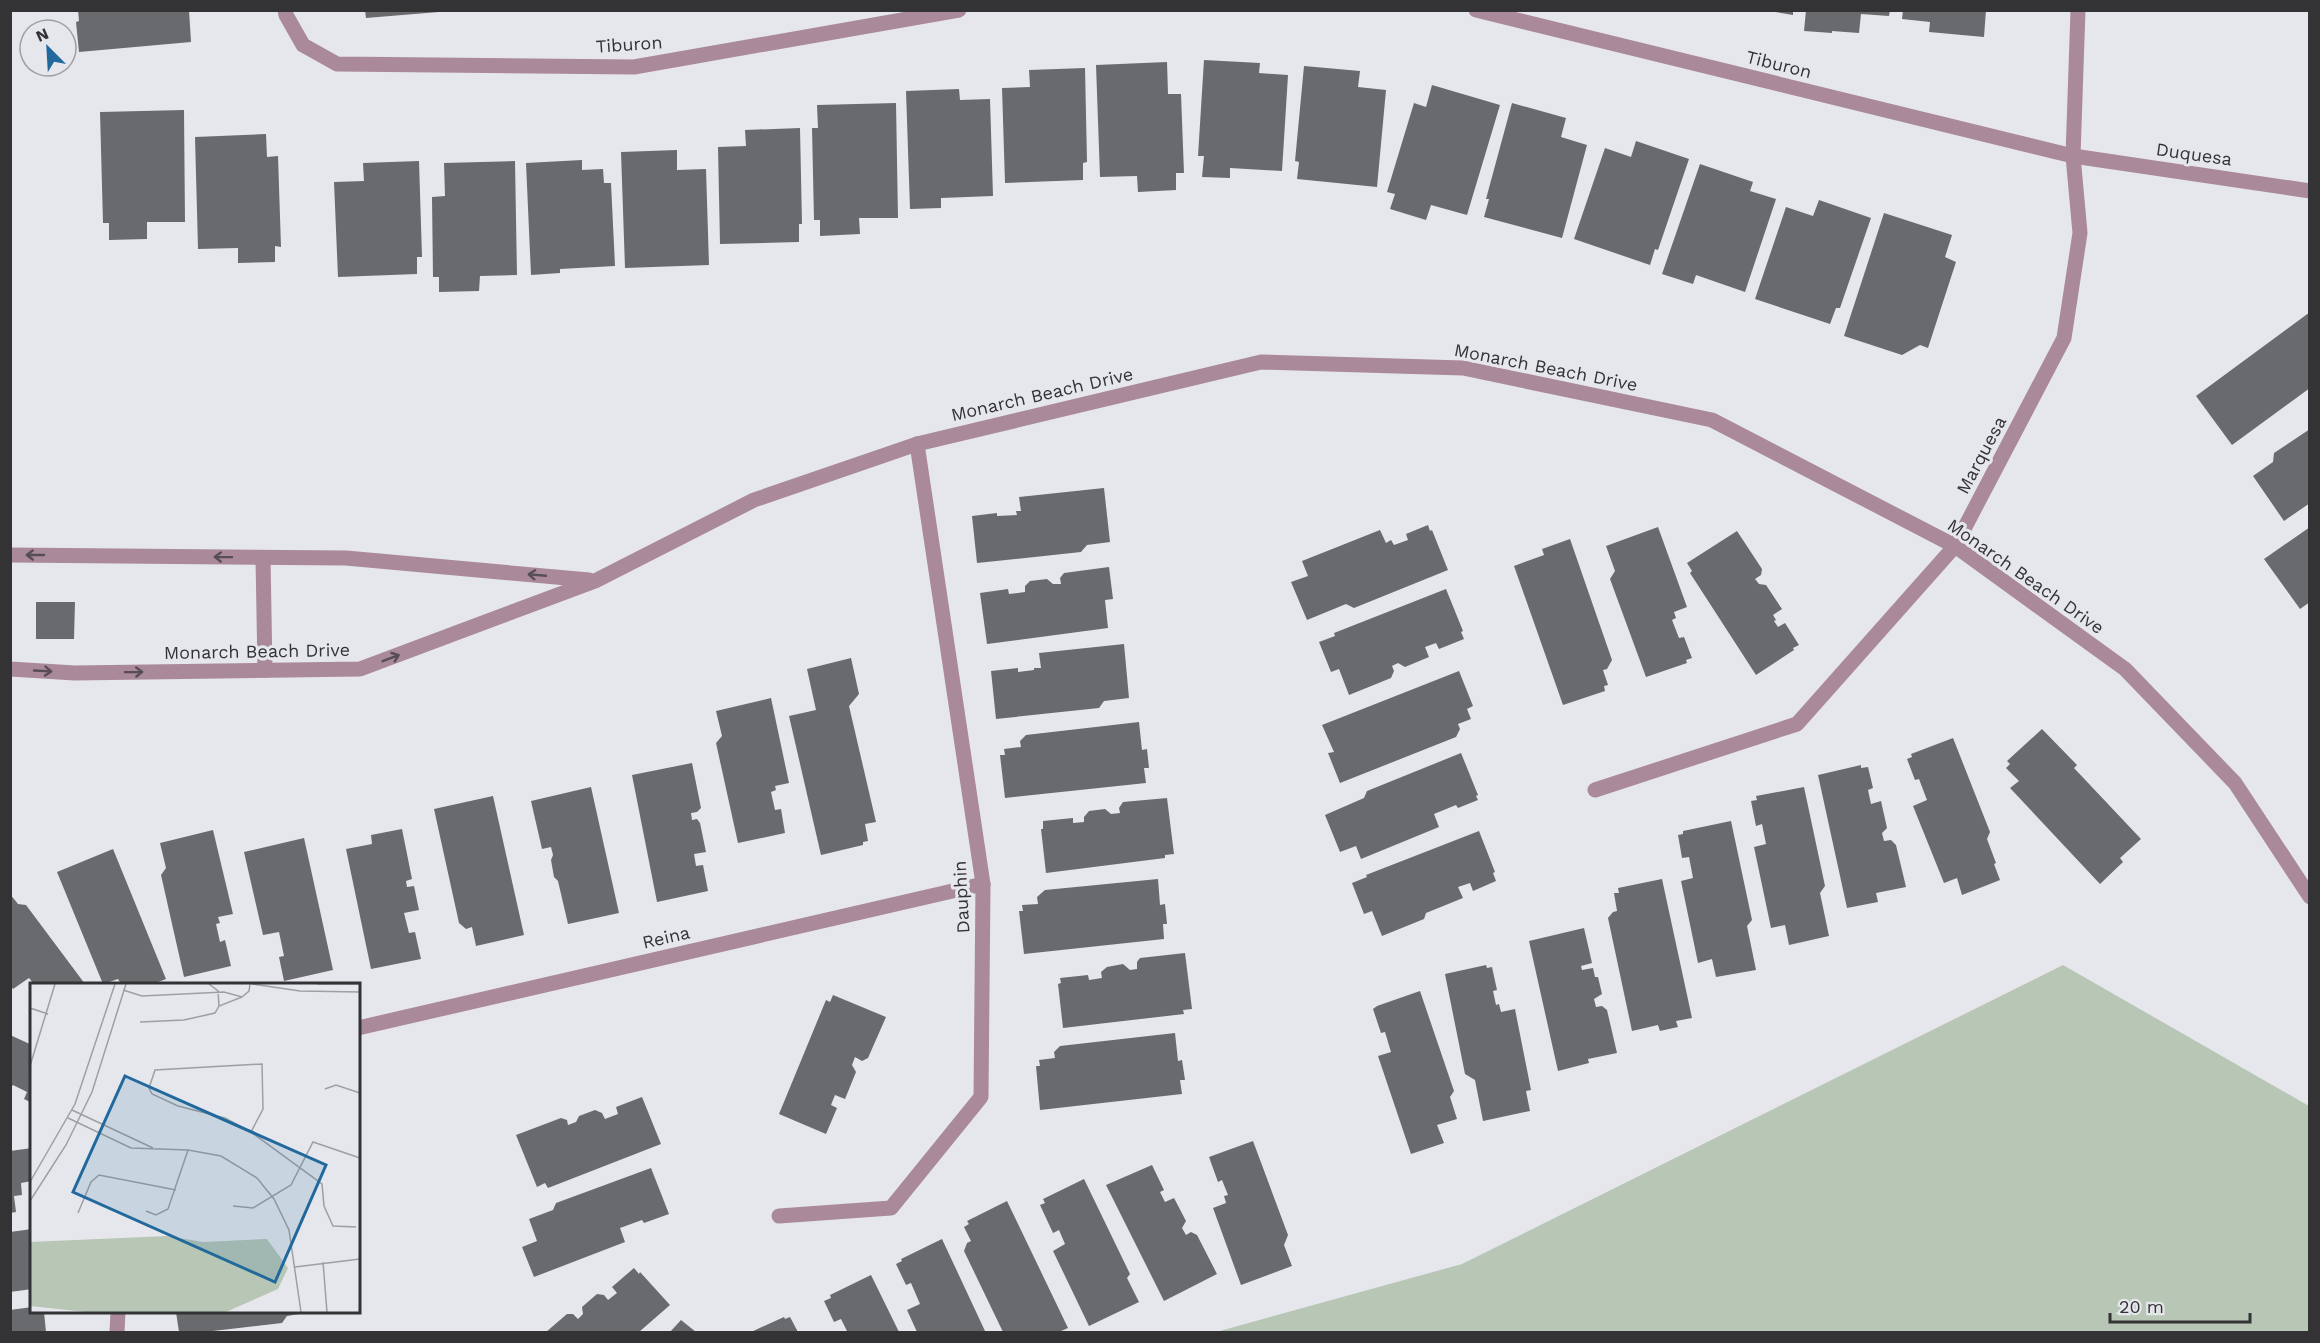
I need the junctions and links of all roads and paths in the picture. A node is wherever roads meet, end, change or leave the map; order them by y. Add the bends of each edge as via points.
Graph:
1 (285, 10) edge
2 (959, 10) edge
3 (1476, 10) edge
4 (2078, 10) edge
5 (2073, 156) junction
6 (2310, 191) edge
7 (917, 444) junction
8 (1955, 546) junction
9 (10, 555) edge
10 (263, 558) junction
11 (595, 580) junction
12 (10, 669) edge
13 (265, 670) junction
14 (1596, 790) dead end
15 (983, 884) junction
16 (2310, 897) edge
17 (360, 1028) edge
18 (779, 1216) dead end
19 (118, 1313) edge
20 (117, 1332) edge

1 - 2 street, Tiburon via 303,45 337,64 634,67
3 - 5 street, Tiburon
4 - 5 street, Marquesa
5 - 6 street, Duquesa
5 - 8 street, Marquesa via 2080,233 2064,338
7 - 8 street, Monarch Beach Drive via 1260,362 1463,368 1712,420
7 - 11 street, Monarch Beach Drive via 754,501
7 - 15 street, Dauphin
8 - 14 street, Marquesa via 1797,724
8 - 16 street, Monarch Beach Drive via 2125,669 2235,783
10 -> 9 street
11 -> 10 street via 346,558
10 - 13 street
13 -> 11 street, Monarch Beach Drive via 360,669
12 -> 13 street, Monarch Beach Drive via 75,673
15 - 17 street, Reina
15 - 18 street, Dauphin via 981,1097 891,1209
19 - 20 street

